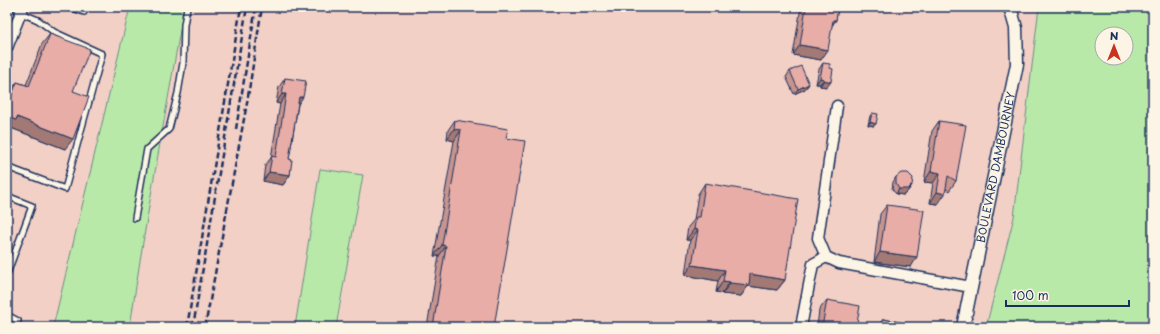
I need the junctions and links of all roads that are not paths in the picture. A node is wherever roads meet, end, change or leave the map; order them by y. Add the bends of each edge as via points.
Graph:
1 (70, 7) edge
2 (86, 7) edge
3 (187, 7) edge
4 (1010, 7) edge
5 (20, 9) edge
6 (7, 48) edge
7 (837, 106) dead end
8 (7, 167) edge
9 (7, 196) edge
10 (135, 218) dead end
11 (826, 256) junction
12 (7, 274) edge
13 (971, 287) junction
14 (7, 315) edge
15 (18, 321) dead end
16 (801, 327) edge
17 (963, 327) edge

1 - 2 lane via 84,12
3 - 10 lane via 178,93 169,129 148,149
4 - 13 street, BOULEVARD DAMBOURNEY via 1016,28 1017,64
5 - 6 street
5 - 8 lane via 54,32 102,54 65,189
7 - 11 street via 818,238
9 - 12 lane via 32,206
11 - 13 street via 839,263
11 - 16 street via 813,264
13 - 17 street, BOULEVARD DAMBOURNEY
14 - 15 lane

